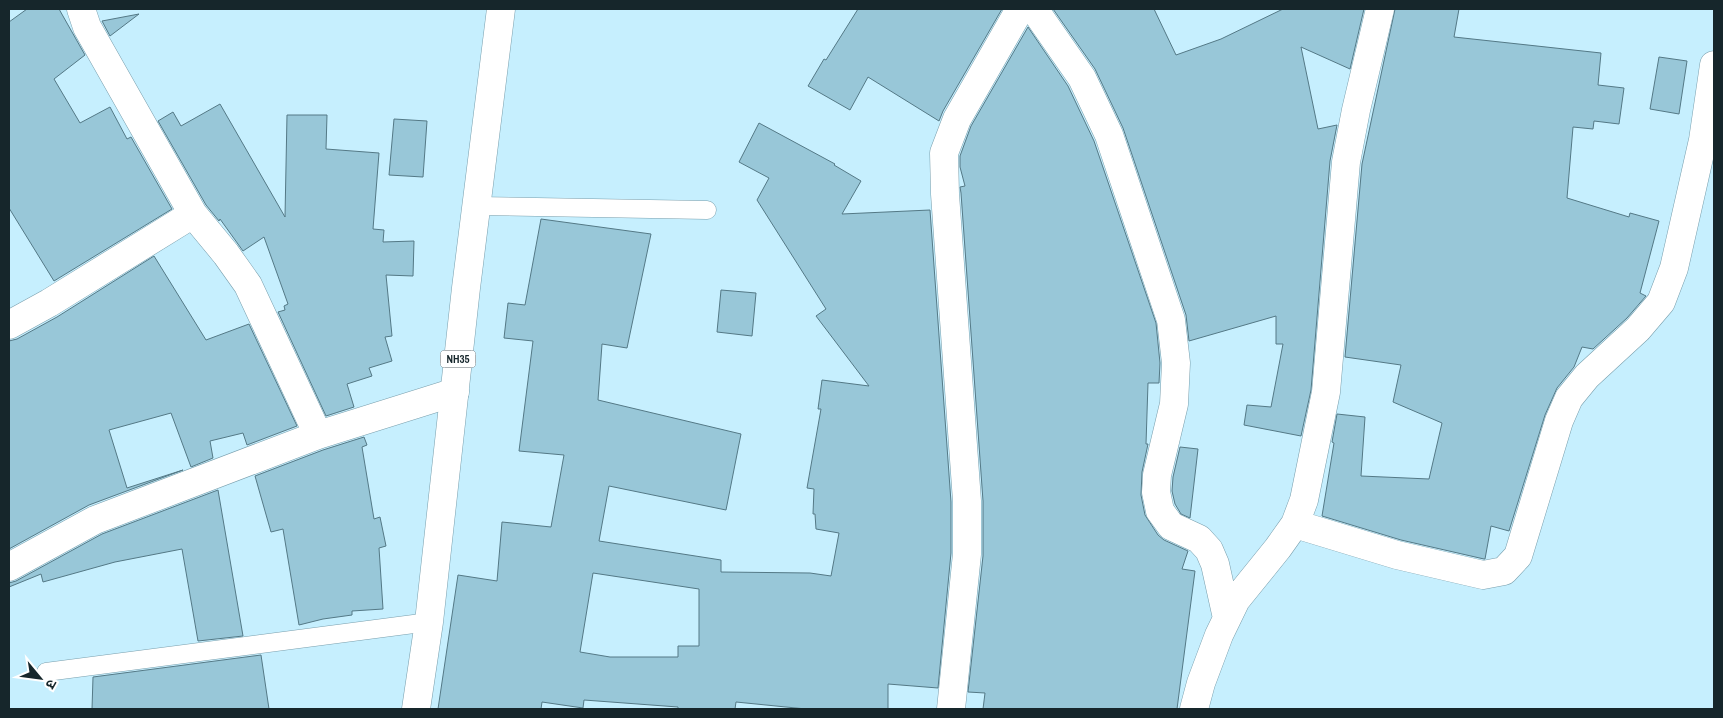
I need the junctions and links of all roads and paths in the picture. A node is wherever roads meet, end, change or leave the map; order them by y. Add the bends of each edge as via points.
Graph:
1 (81, 9) edge
2 (501, 9) edge
3 (1020, 9) edge
4 (1034, 9) edge
5 (1380, 9) edge
6 (1714, 65) edge
7 (476, 206) junction
8 (707, 210) dead end
9 (193, 214) junction
10 (9, 325) edge
11 (455, 392) junction
12 (318, 435) junction
13 (1295, 524) junction
14 (9, 566) edge
15 (1227, 618) junction
16 (429, 622) junction
17 (46, 672) dead end
18 (416, 709) edge
19 (951, 709) edge
20 (1194, 709) edge

1 - 9 main road via 87,27
2 - 7 main road, NH35
3 - 19 main road via 958,119 944,153 968,554
4 - 15 main road via 1082,78 1109,135 1172,320 1176,363 1174,404 1156,492 1160,511 1171,526 1199,539 1209,550
5 - 13 main road via 1346,162 1326,392 1304,500
6 - 13 main road via 1703,140 1674,268 1660,302 1638,329 1587,376 1569,398 1558,421 1518,556 1504,571 1483,575 1397,555
7 - 8 lane
7 - 11 main road, NH35
9 - 10 main road
9 - 12 main road via 248,285
11 - 12 main road
11 - 16 main road, NH35
12 - 14 main road via 95,520
13 - 15 main road via 1236,600
15 - 20 main road via 1218,635
16 - 17 lane
16 - 18 main road, NH35

